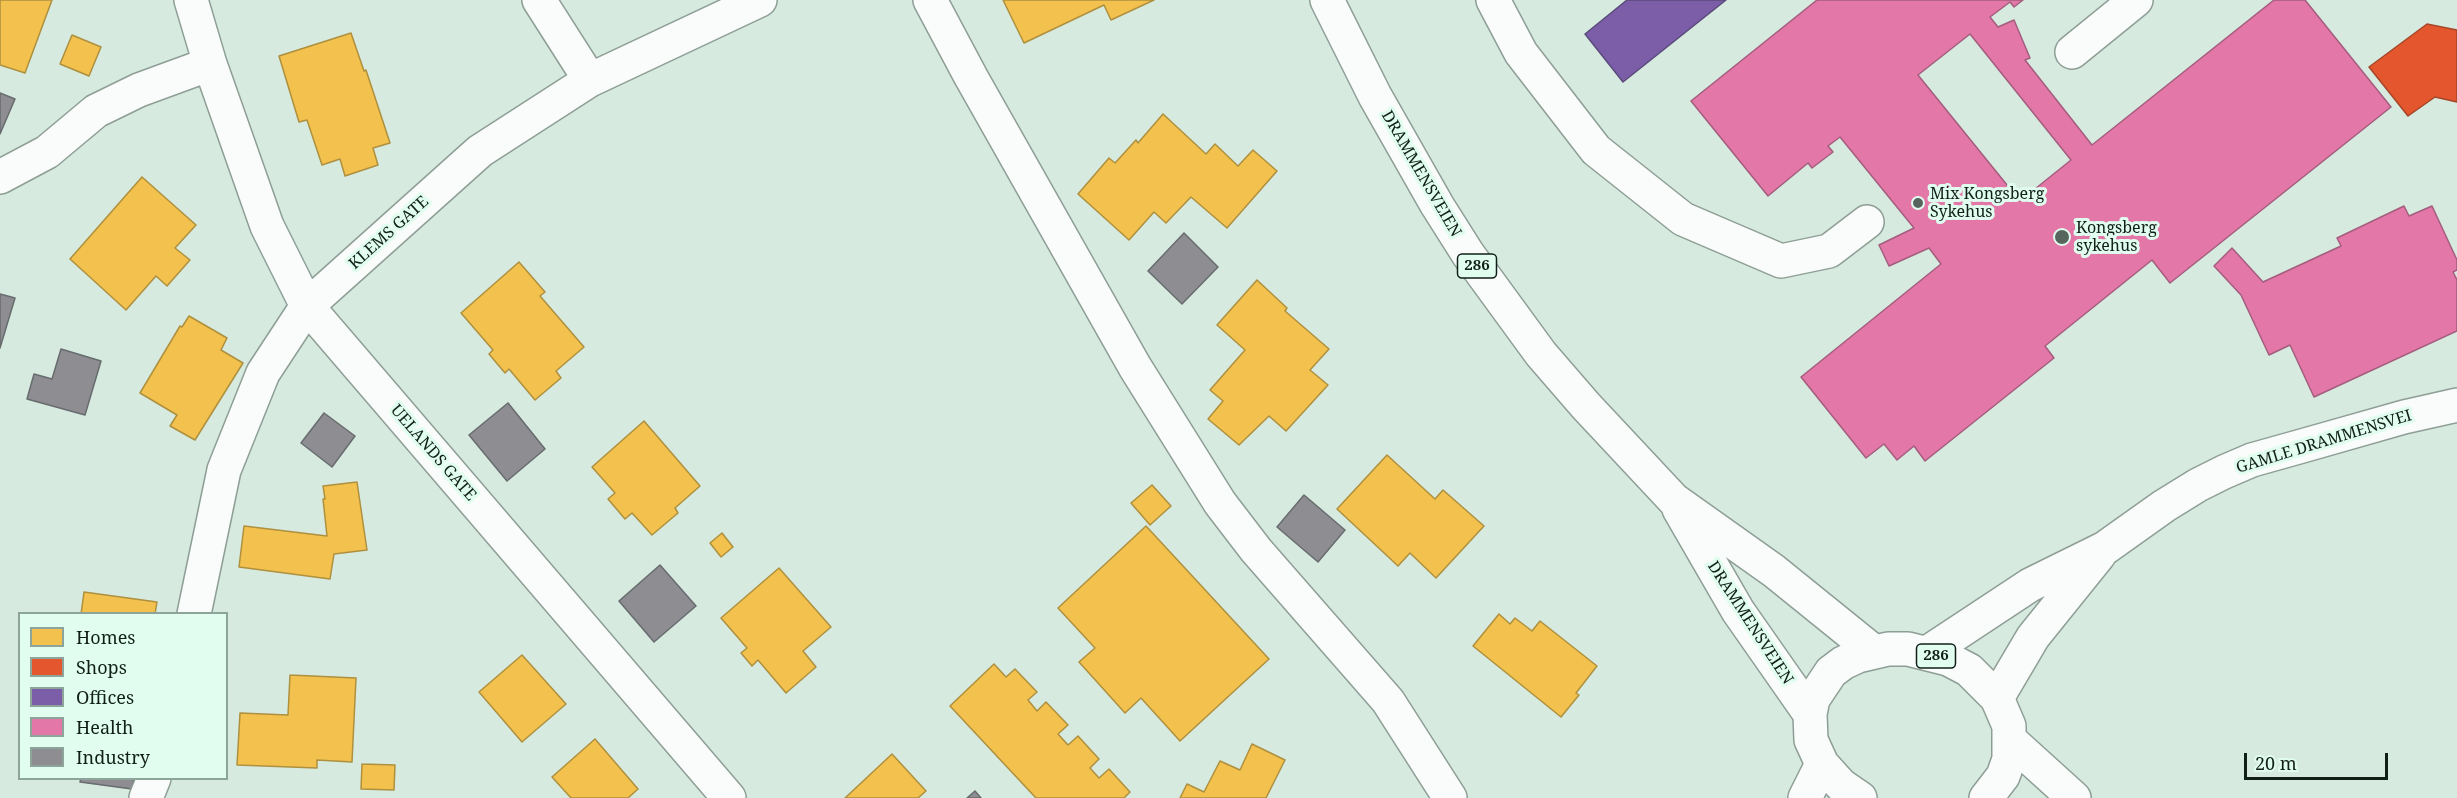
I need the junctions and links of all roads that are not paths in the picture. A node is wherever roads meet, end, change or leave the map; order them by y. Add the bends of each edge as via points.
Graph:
1 (191, 0) edge
2 (539, 0) edge
3 (760, 0) edge
4 (930, 0) edge
5 (1328, 0) edge
6 (1493, 0) edge
7 (2136, 0) edge
8 (2072, 52) dead end
9 (210, 64) junction
10 (590, 80) junction
11 (0, 177) edge
12 (1867, 222) dead end
13 (307, 306) junction
14 (2457, 405) edge
15 (1674, 500) junction
16 (2104, 548) junction
17 (194, 612) edge
18 (1873, 651) junction
19 (1927, 653) junction
20 (1997, 698) junction
21 (1810, 714) junction
22 (2010, 740) junction
23 (1822, 764) junction
24 (153, 780) edge
25 (146, 798) edge
26 (729, 798) edge
27 (1450, 798) edge
28 (1805, 798) edge
29 (1860, 798) edge
30 (1986, 798) edge
31 (2074, 798) edge

1 - 9 street, UELANDS GATE
2 - 10 street
3 - 10 street, KLEMS GATE
4 - 27 street via 1135,367 1220,503 1388,701
5 - 15 street, DRAMMENSVEIEN / 286 via 1409,158 1468,254 1541,354
6 - 12 street via 1521,53 1596,150 1683,219 1781,261 1828,251
7 - 8 street
9 - 11 street via 139,90 96,111 47,152
9 - 13 street, UELANDS GATE via 267,226
10 - 13 street, KLEMS GATE via 480,151
13 - 17 street, KLEMS GATE via 263,373 224,470
13 - 26 street, UELANDS GATE
14 - 16 street, GAMLE DRAMMENSVEI via 2252,460 2198,485
15 - 18 street, DRAMMENSVEIEN / 286 via 1774,572
15 - 21 street, DRAMMENSVEIEN / 286 via 1737,611
16 - 19 street, GAMLE DRAMMENSVEI via 2030,585
16 - 20 street, GAMLE DRAMMENSVEI via 2033,638
18 - 19 street, 286 via 1908,649
18 - 21 street, 286 via 1830,672 1813,699
19 - 20 street, 286 via 1969,670
20 - 22 street, 286
21 - 23 street, 286 via 1811,740
22 - 30 street, 286 via 2009,759 2002,776
22 - 31 street
23 - 28 street
23 - 29 street, 286
24 - 25 street

